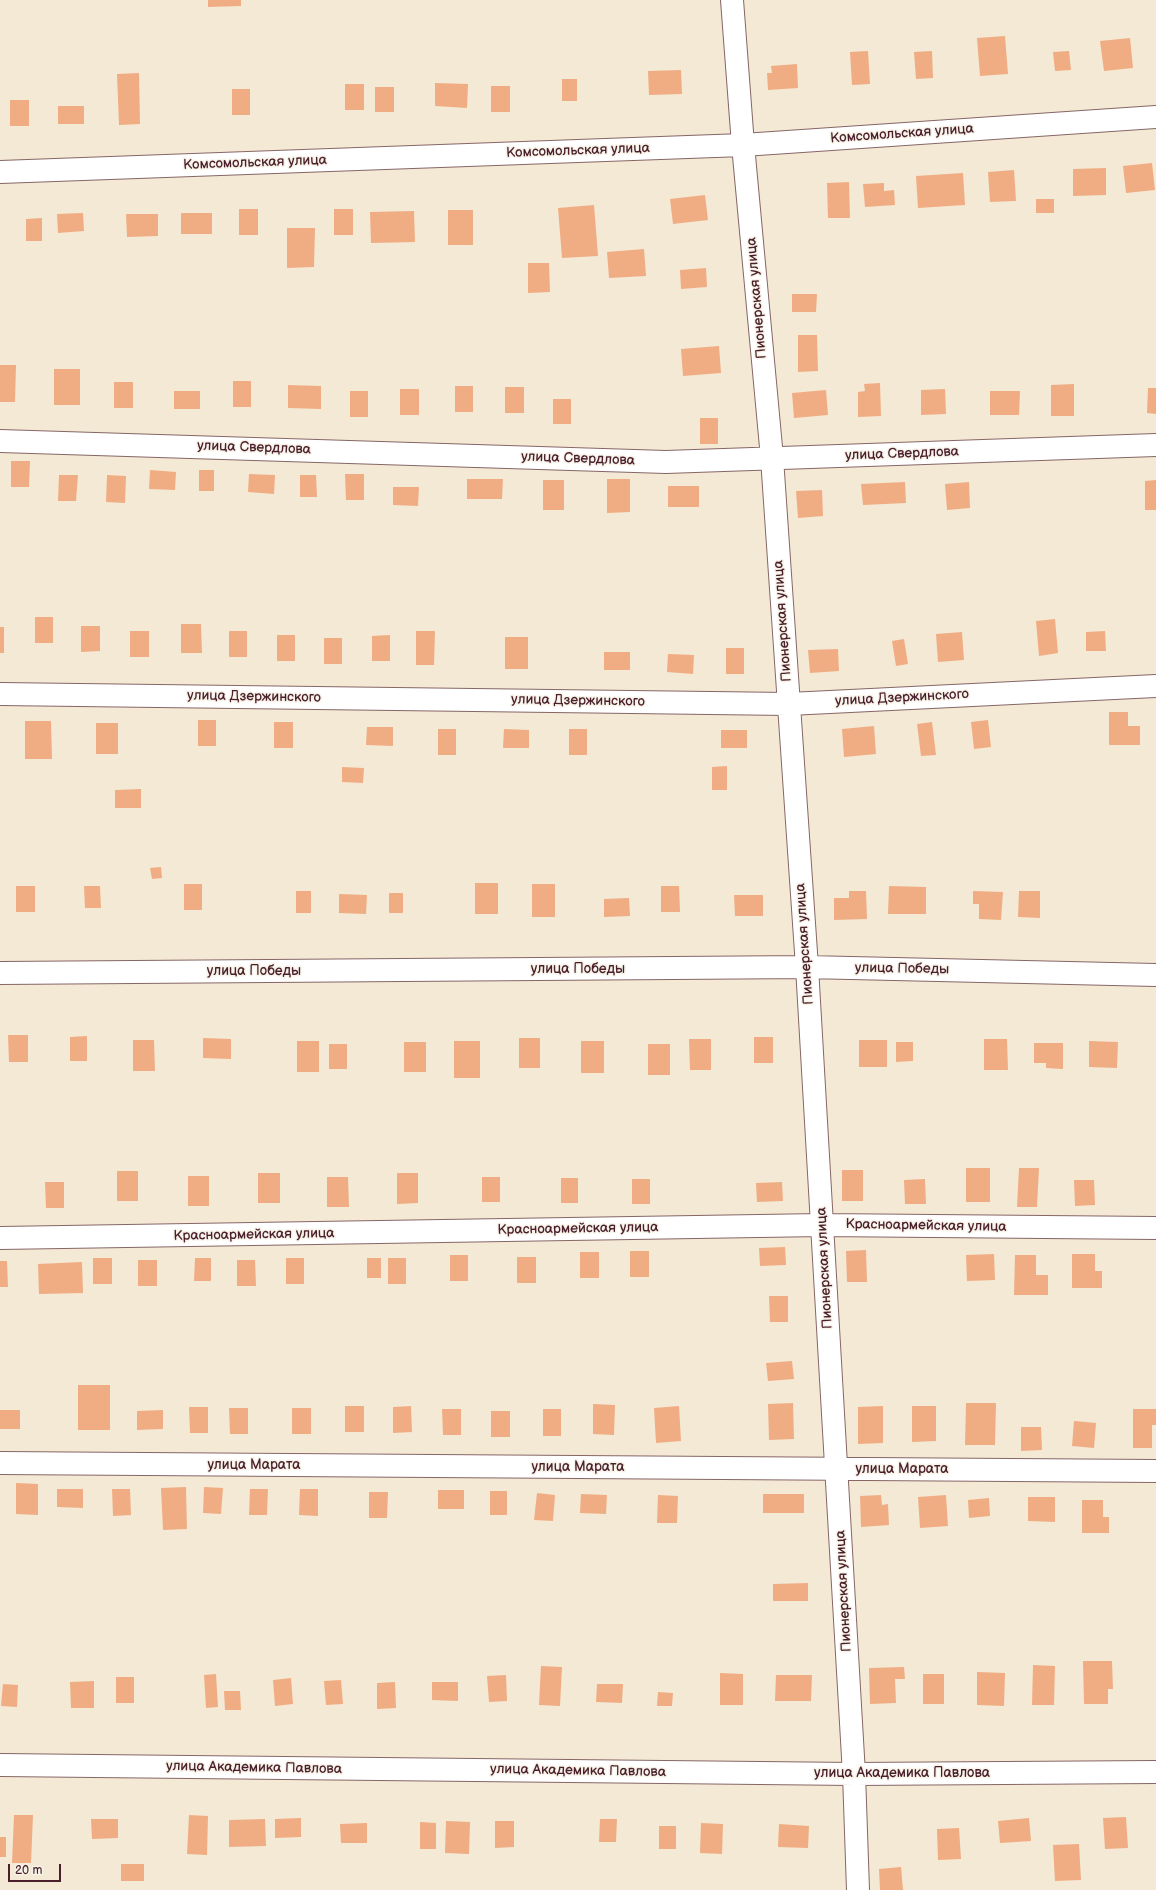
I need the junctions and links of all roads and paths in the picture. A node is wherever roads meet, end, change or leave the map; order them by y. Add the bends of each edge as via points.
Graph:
1 (732, 0) edge
2 (1156, 117) edge
3 (743, 145) junction
4 (0, 172) edge
5 (0, 441) edge
6 (1156, 445) edge
7 (772, 458) junction
8 (1156, 686) edge
9 (0, 694) edge
10 (789, 704) junction
11 (807, 967) junction
12 (0, 973) edge
13 (1156, 975) edge
14 (822, 1225) junction
15 (1156, 1228) edge
16 (0, 1238) edge
17 (0, 1463) edge
18 (836, 1468) junction
19 (1156, 1471) edge
20 (0, 1765) edge
21 (1156, 1772) edge
22 (854, 1774) junction
23 (858, 1890) edge

1 - 3 street, Пионерская улица
2 - 3 street, Комсомольская улица
3 - 4 street, Комсомольская улица
3 - 7 street, Пионерская улица
5 - 7 street, улица Свердлова via 666,462
6 - 7 street, улица Свердлова
7 - 10 street, Пионерская улица
8 - 10 street, улица Дзержинского
9 - 10 street, улица Дзержинского
10 - 11 street, Пионерская улица
11 - 12 street, улица Победы
11 - 13 street, улица Победы
11 - 14 street, Пионерская улица
14 - 15 street, Красноармейская улица
14 - 16 street, Красноармейская улица
14 - 18 street, Пионерская улица
17 - 18 street, улица Марата
18 - 19 street, улица Марата
18 - 22 street, Пионерская улица
20 - 22 street, улица Академика Павлова
21 - 22 street, улица Академика Павлова
22 - 23 street, Пионерская улица

